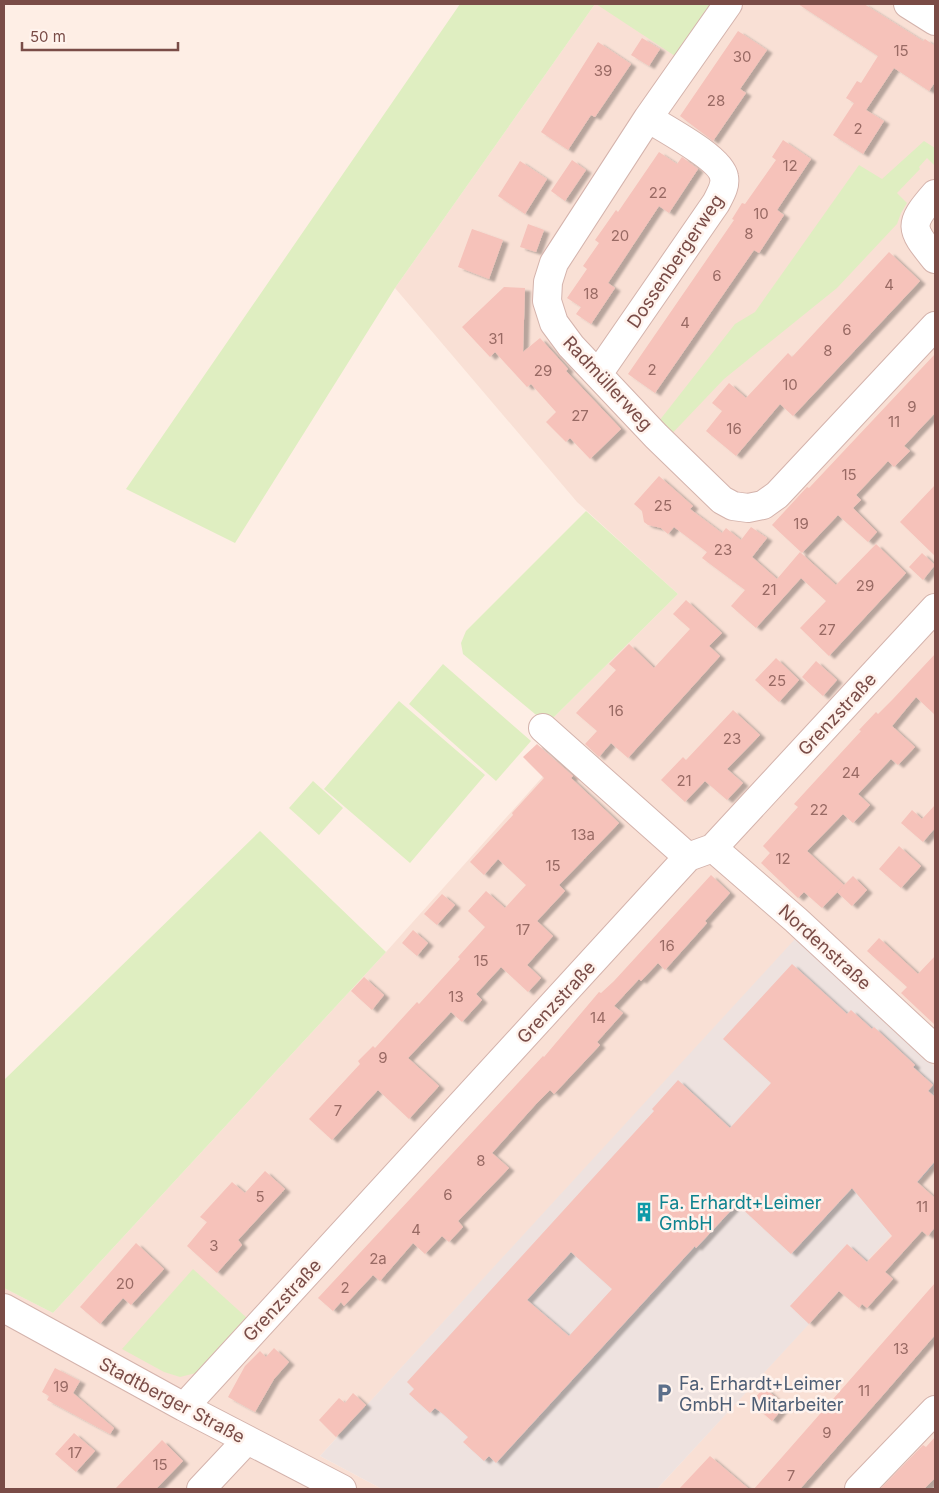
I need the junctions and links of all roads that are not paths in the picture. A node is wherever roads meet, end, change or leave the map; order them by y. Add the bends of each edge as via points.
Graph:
1 (728, 4) edge
2 (908, 4) edge
3 (935, 21) edge
4 (648, 118) junction
5 (935, 194) edge
6 (935, 259) edge
7 (935, 326) edge
8 (598, 374) junction
9 (935, 608) edge
10 (543, 728) dead end
11 (700, 852) junction
12 (935, 1049) edge
13 (4, 1308) edge
14 (184, 1407) junction
15 (935, 1410) edge
16 (247, 1440) junction
17 (202, 1489) edge
18 (342, 1489) edge
19 (859, 1489) edge

1 - 4 street, Radmüllerweg
2 - 3 street
4 - 8 street, Radmüllerweg via 554,264 548,282 547,301 554,323
4 - 8 street, Dossenbergerweg via 711,158 722,169 725,181 716,202
5 - 6 street via 915,220 917,236
7 - 8 street, Radmüllerweg via 777,496 763,505 748,508 722,500
9 - 11 street, Grenzstraße
10 - 11 street, Nordenstraße
11 - 12 street, Nordenstraße via 796,920
11 - 14 street, Grenzstraße
13 - 14 street, Stadtberger Straße
14 - 16 street, Stadtberger Straße
15 - 19 street
16 - 17 street
16 - 18 street, Stadtberger Straße

